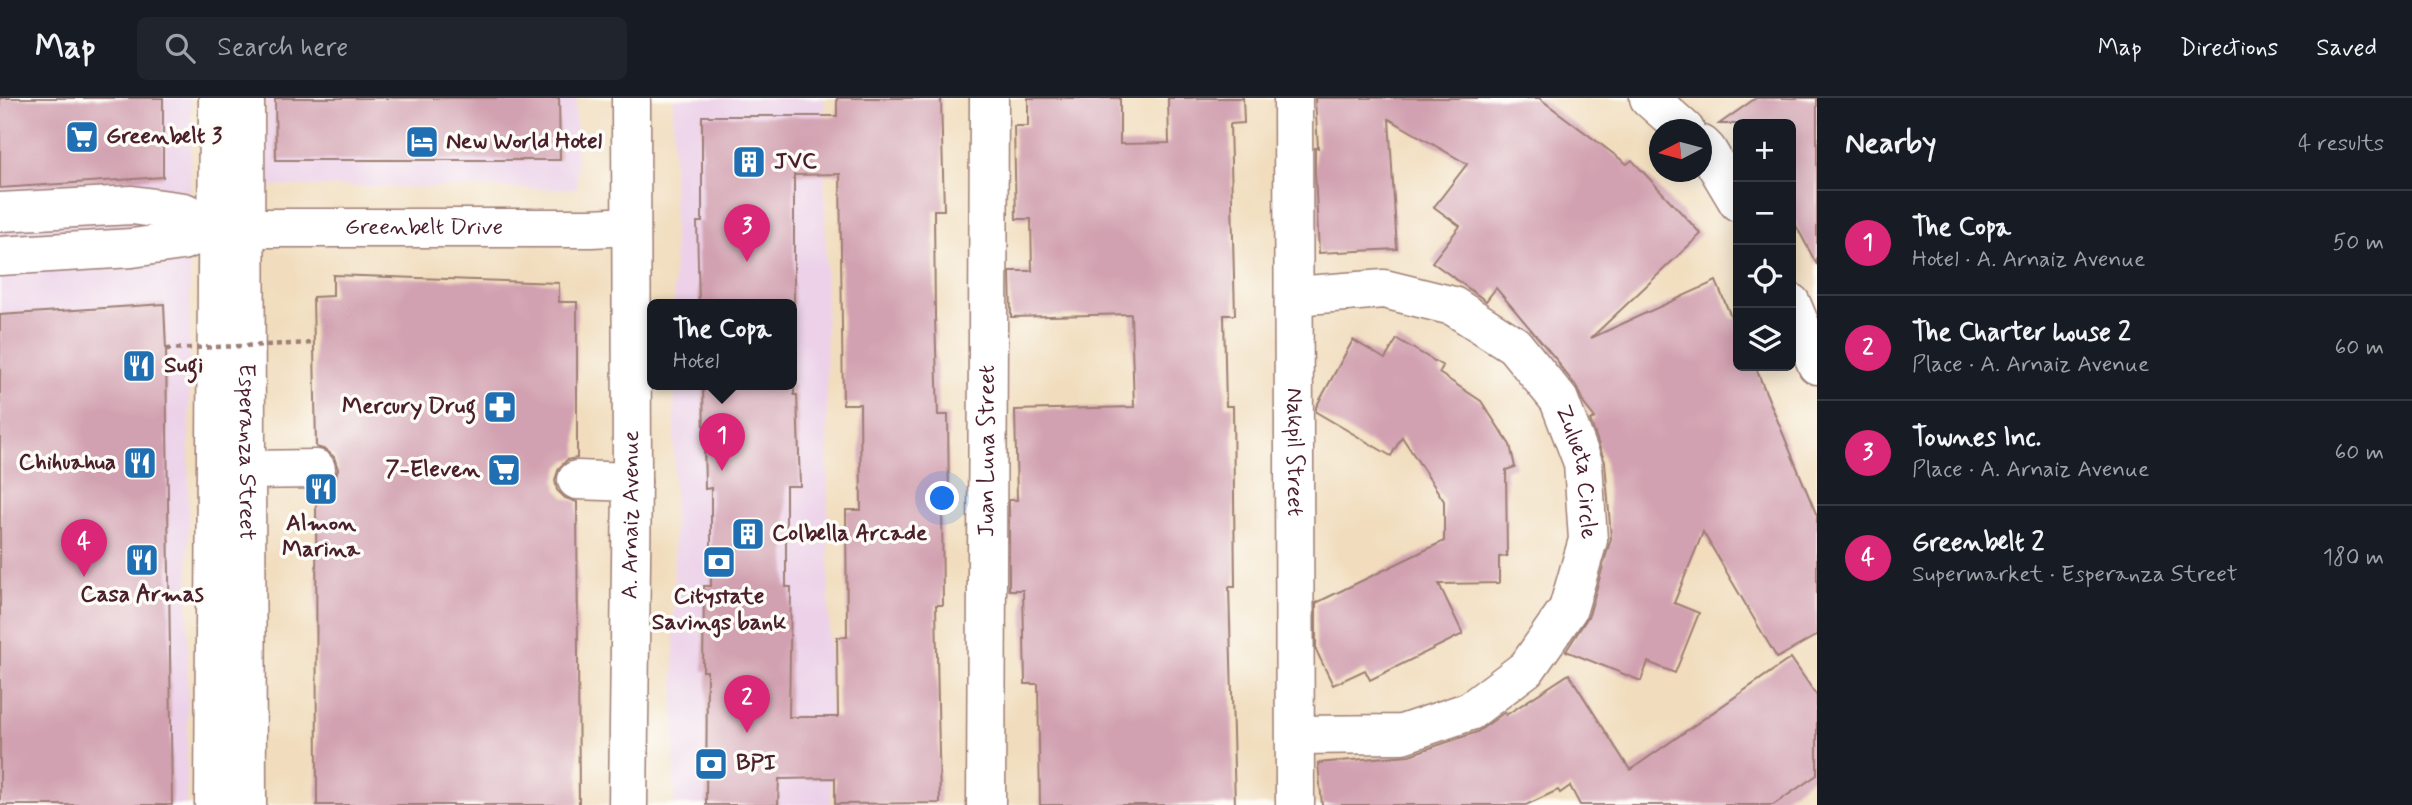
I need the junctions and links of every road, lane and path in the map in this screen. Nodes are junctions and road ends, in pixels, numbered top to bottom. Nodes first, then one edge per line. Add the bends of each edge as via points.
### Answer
1 (218, 98) edge
2 (246, 98) edge
3 (631, 98) edge
4 (989, 98) edge
5 (1293, 98) edge
6 (1649, 98) edge
7 (1673, 119) edge
8 (1712, 158) edge
9 (1733, 194) edge
10 (0, 212) edge
11 (631, 226) junction
12 (230, 228) junction
13 (0, 256) edge
14 (1294, 296) junction
15 (1793, 308) edge
16 (315, 343) dead end
17 (166, 349) dead end
18 (1817, 365) edge
19 (316, 469) dead end
20 (247, 470) junction
21 (578, 480) dead end
22 (632, 482) junction
23 (1296, 734) junction
24 (230, 788) edge
25 (628, 805) edge
26 (986, 805) edge
27 (1295, 805) edge

1 - 12 street, Esperanza Street
2 - 12 street, Esperanza Street
3 - 11 street, A. Arnaiz Avenue
4 - 26 street, Juan Luna Street
5 - 14 street, Nakpil Street
6 - 7 street
8 - 9 street
10 - 12 street, Greenbelt Drive via 132,205 184,212
11 - 12 street, Greenbelt Drive
11 - 22 street, A. Arnaiz Avenue
12 - 13 street, Greenbelt Drive via 132,248
12 - 20 street, Esperanza Street
12 - 24 street, Esperanza Street
14 - 23 street, Nakpil Street
14 - 23 street, Zulueta Circle via 1384,289 1453,306 1514,345 1559,400 1569,426 1583,463 1588,540 1568,609 1527,668 1470,711 1402,734
15 - 18 street
16 - 17 path, bridge
19 - 20 street
20 - 24 street, Esperanza Street
21 - 22 street
22 - 25 street, A. Arnaiz Avenue
23 - 27 street, Nakpil Street

